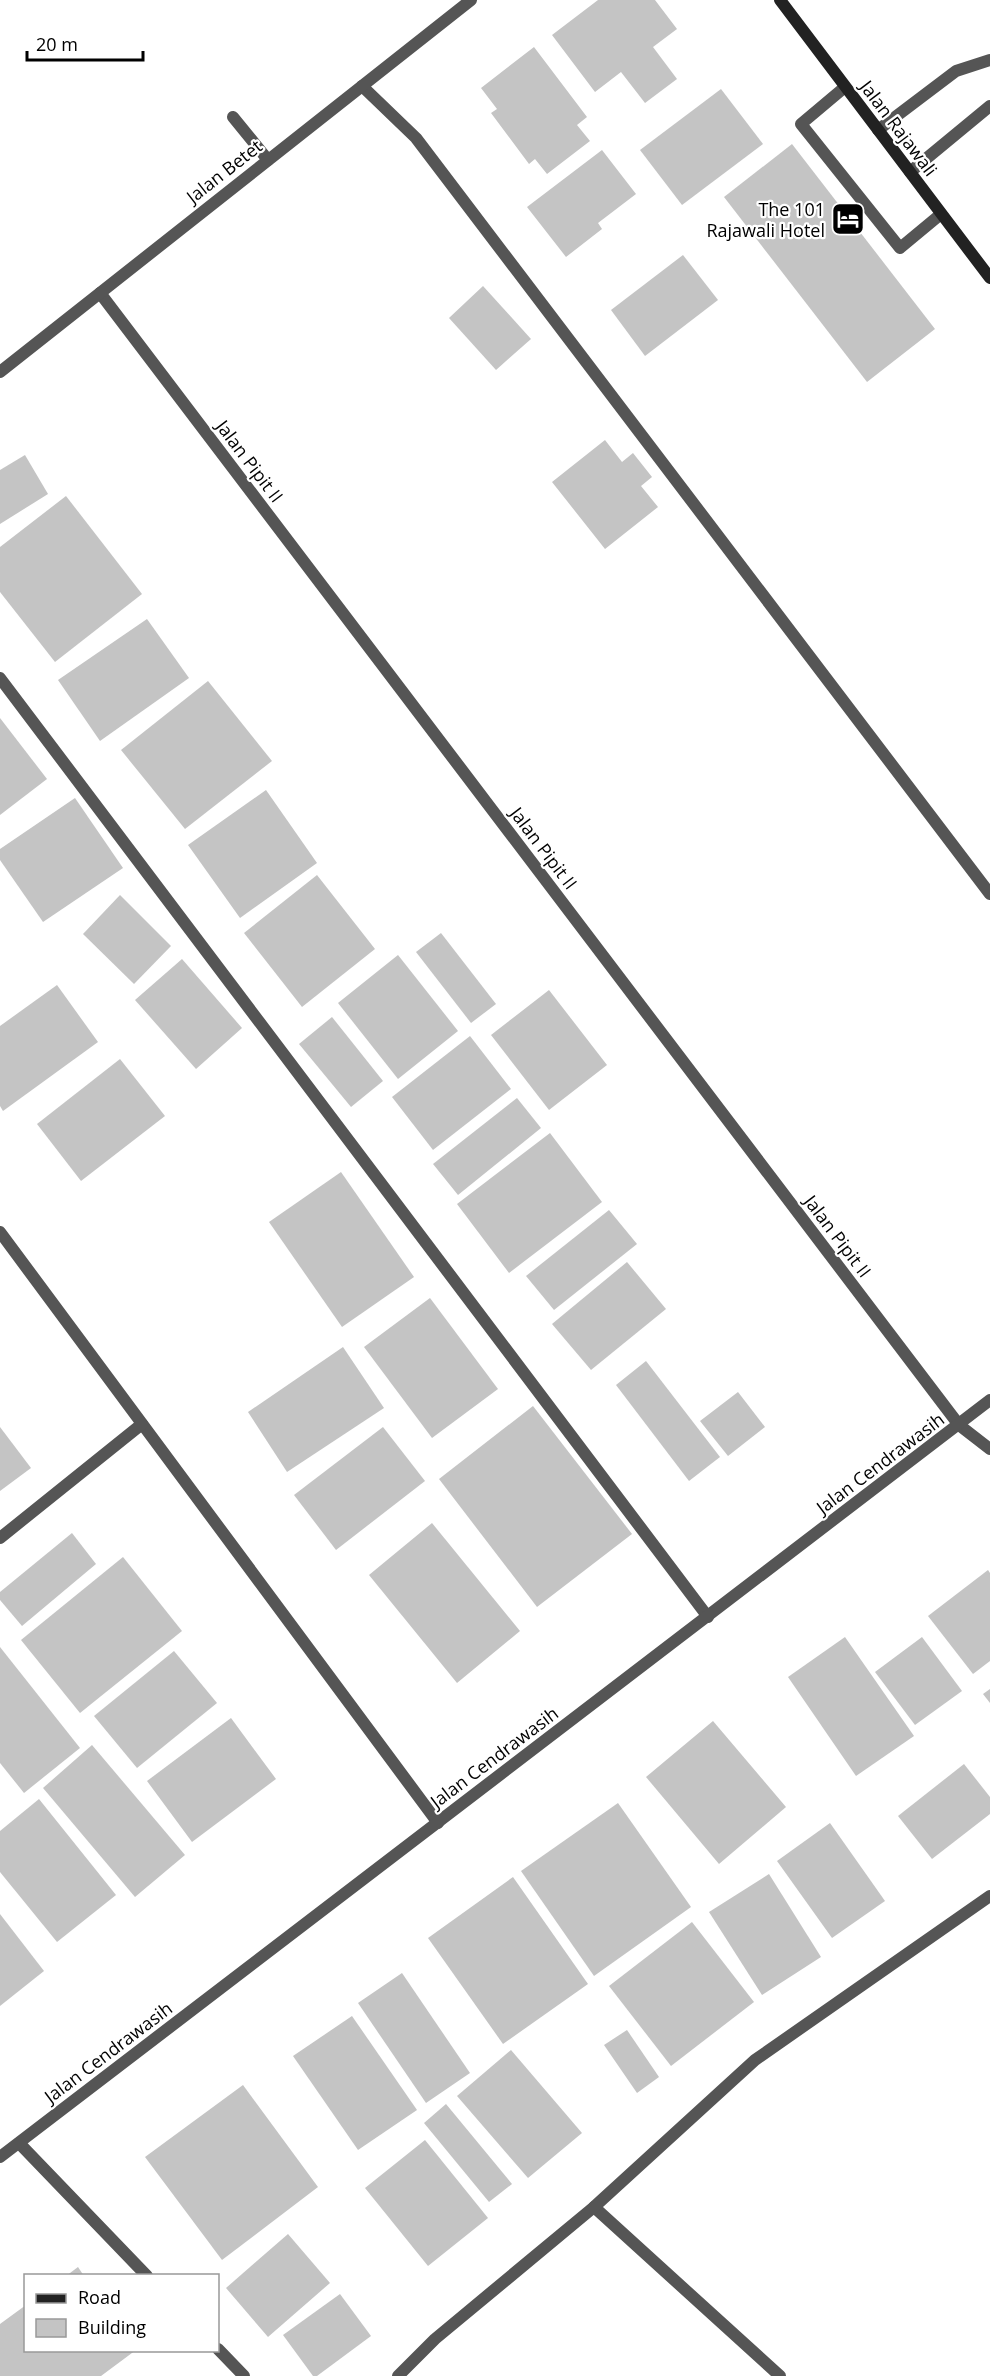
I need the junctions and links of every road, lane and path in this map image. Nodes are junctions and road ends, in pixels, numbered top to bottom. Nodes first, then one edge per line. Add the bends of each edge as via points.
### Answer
1 (471, 0) edge
2 (780, 0) edge
3 (990, 60) edge
4 (362, 86) junction
5 (845, 87) junction
6 (990, 106) edge
7 (233, 117) dead end
8 (878, 130) junction
9 (268, 160) junction
10 (910, 172) junction
11 (941, 214) junction
12 (990, 278) edge
13 (100, 293) junction
14 (0, 372) edge
15 (0, 678) edge
16 (990, 894) edge
17 (0, 1232) edge
18 (990, 1400) edge
19 (142, 1424) junction
20 (959, 1425) junction
21 (990, 1449) edge
22 (0, 1539) edge
23 (708, 1617) junction
24 (438, 1823) junction
25 (990, 1896) edge
26 (19, 2143) junction
27 (0, 2157) edge
28 (594, 2206) junction
29 (145, 2274) edge
30 (219, 2350) edge
31 (244, 2376) edge
32 (398, 2376) edge
33 (780, 2376) edge

1 - 4 street, Jalan Betet
2 - 5 street, Jalan Rajawali
3 - 8 street via 956,71
4 - 9 street, Jalan Betet
4 - 16 street via 417,138
5 - 8 street, Jalan Rajawali
5 - 11 street via 801,124 900,248
6 - 10 street
7 - 9 street
8 - 10 street, Jalan Rajawali
9 - 13 street, Jalan Betet
10 - 11 street, Jalan Rajawali
11 - 12 street, Jalan Rajawali
13 - 14 street, Jalan Betet
13 - 20 street, Jalan Pipit II
15 - 23 street
17 - 19 street
18 - 20 street, Jalan Cendrawasih
19 - 22 street
19 - 24 street
20 - 21 street, Jalan Pipit II
20 - 23 street, Jalan Cendrawasih
23 - 24 street, Jalan Cendrawasih
24 - 26 street, Jalan Cendrawasih
25 - 28 street via 755,2060
26 - 27 street, Jalan Cendrawasih
26 - 29 street
28 - 32 street via 435,2339
28 - 33 street
30 - 31 street

